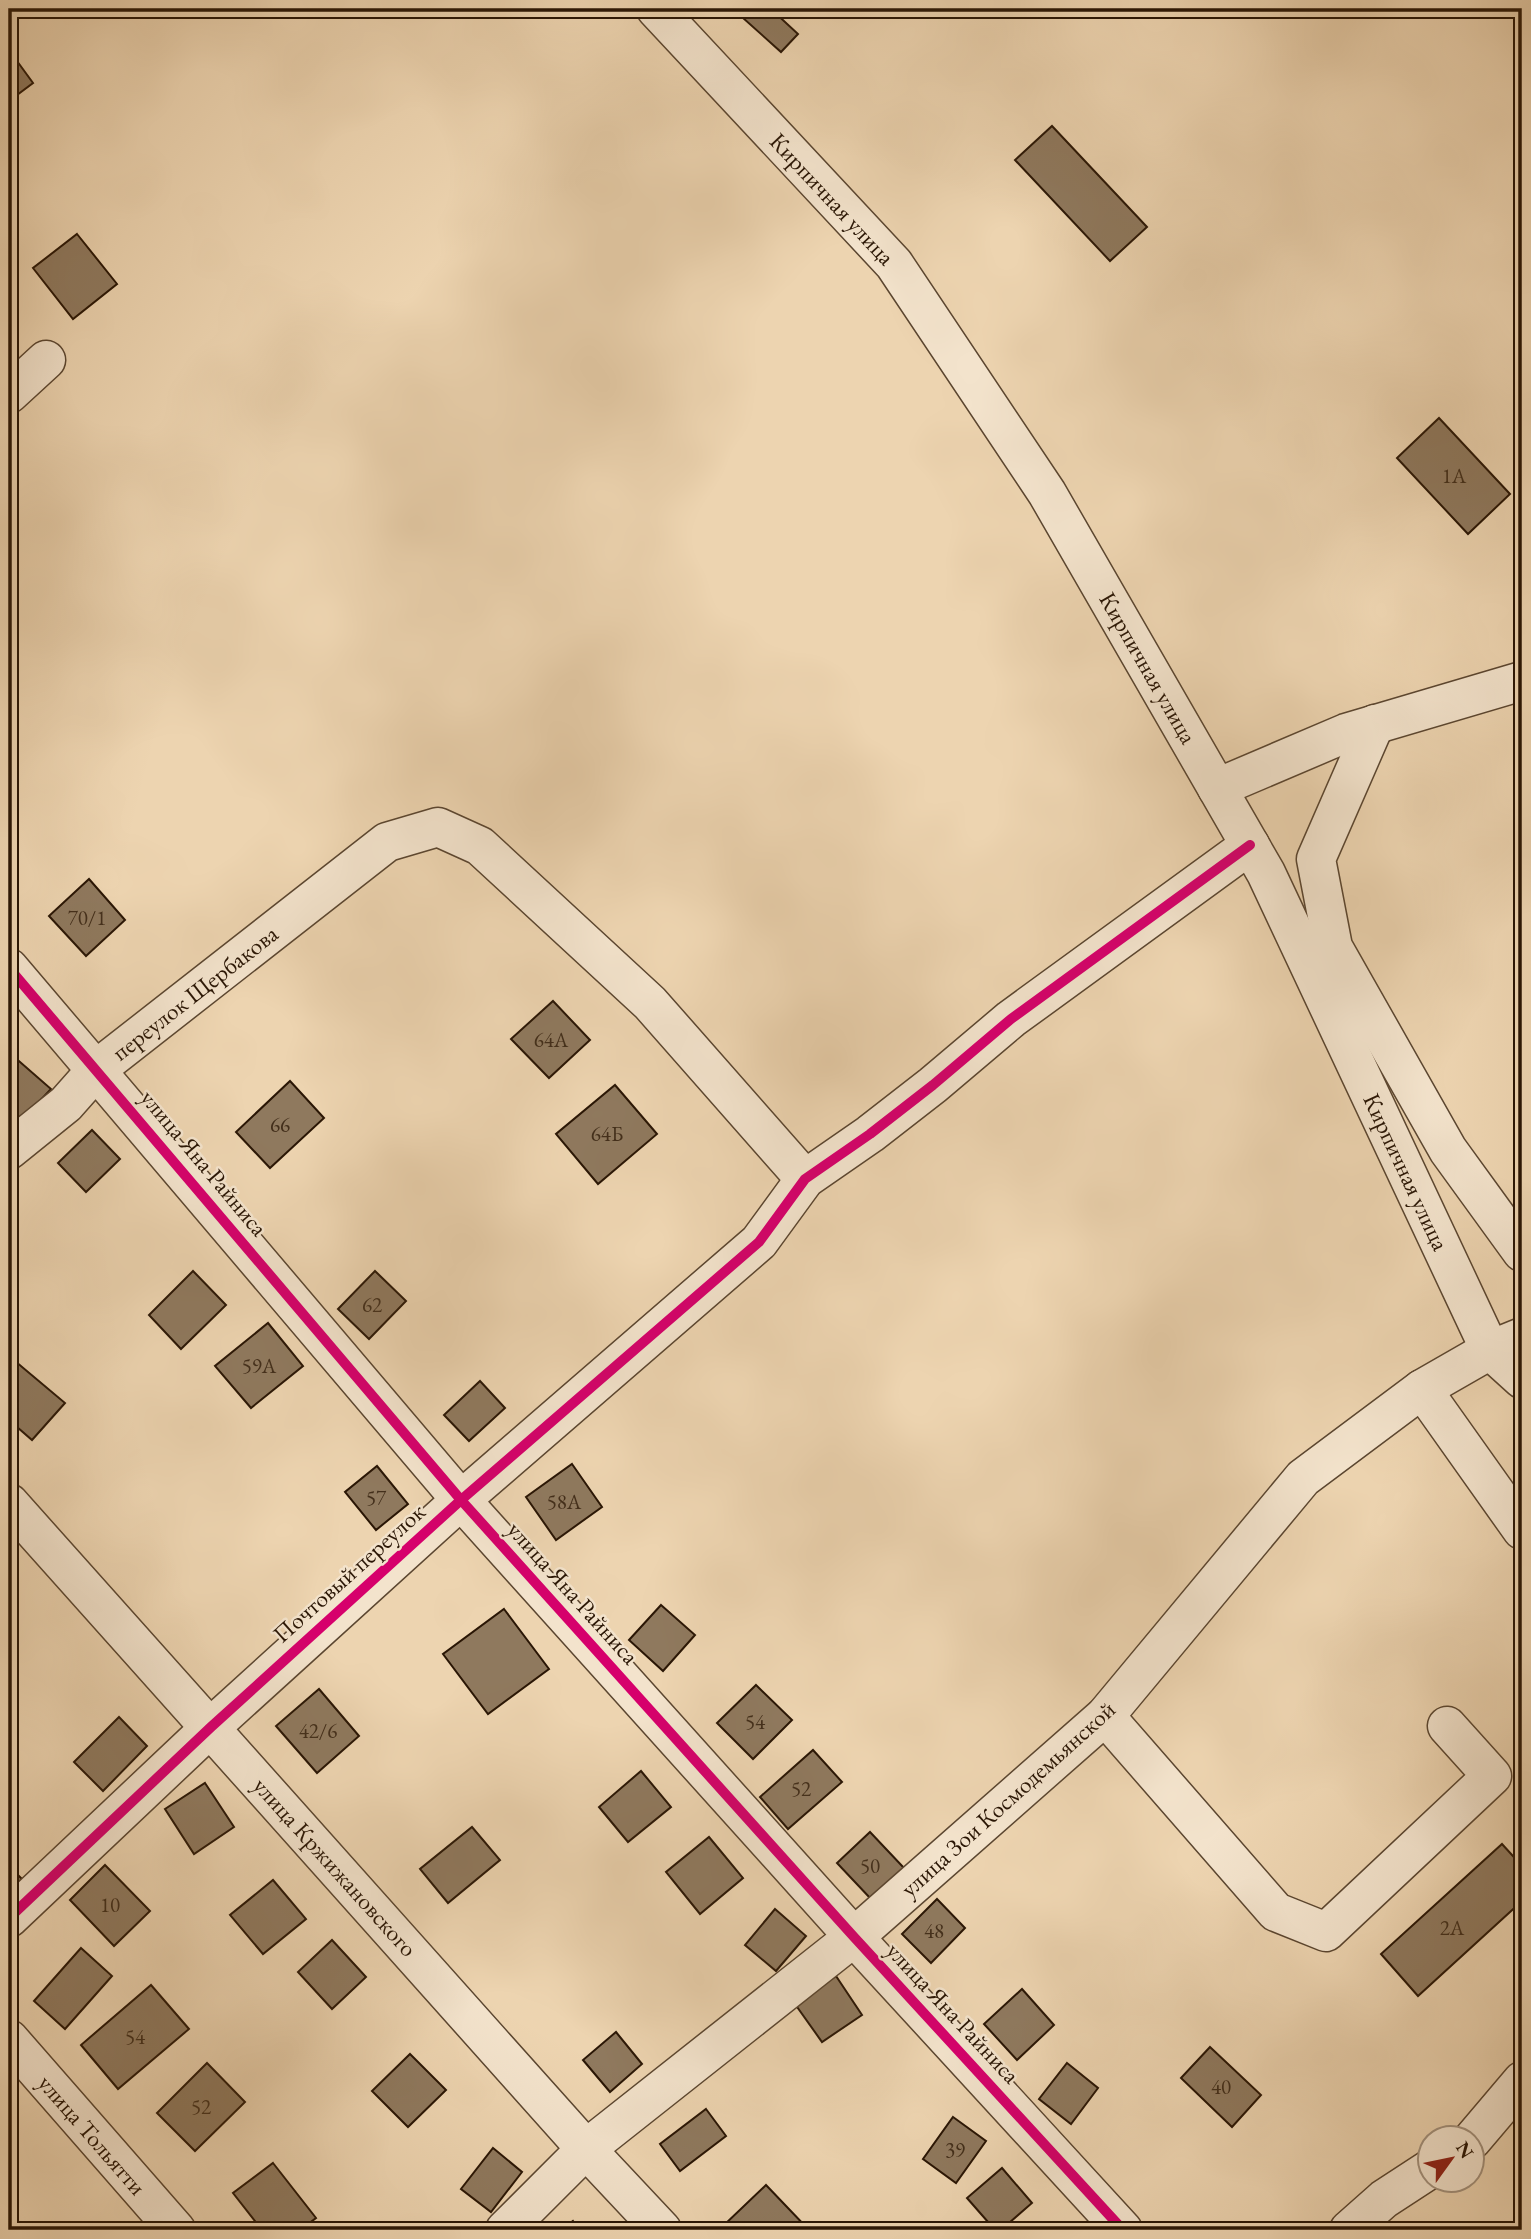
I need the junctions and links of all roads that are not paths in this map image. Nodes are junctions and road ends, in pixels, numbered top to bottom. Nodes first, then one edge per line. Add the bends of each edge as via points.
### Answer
1 (662, 16) edge
2 (46, 360) dead end
3 (9, 394) edge
4 (1522, 681) edge
5 (1375, 724) junction
6 (1217, 788) junction
7 (1250, 845) junction
8 (9, 968) edge
9 (97, 1069) junction
10 (9, 1150) edge
11 (805, 1179) junction
12 (1522, 1252) edge
13 (1506, 1344) edge
14 (1522, 1379) edge
15 (1422, 1388) junction
16 (461, 1500) junction
17 (9, 1503) edge
18 (1522, 1530) edge
19 (1105, 1716) junction
20 (1447, 1726) dead end
21 (211, 1727) junction
22 (9, 1918) edge
23 (854, 1937) junction
24 (9, 2039) edge
25 (1522, 2081) edge
26 (1486, 2124) edge
27 (586, 2149) junction
28 (1416, 2178) edge
29 (176, 2230) edge
30 (505, 2230) edge
31 (662, 2230) edge
32 (1123, 2230) edge
33 (1349, 2230) edge

1 - 6 street, Кирпичная улица via 894,264 1047,493
2 - 3 street
4 - 5 street
5 - 6 street
5 - 12 street via 1316,859 1333,947 1448,1150
6 - 7 street, Кирпичная улица
7 - 11 street, Почтовый переулок via 1011,1019 923,1093
7 - 13 street, Кирпичная улица
8 - 9 street, улица Яна Райниса
9 - 10 street, переулок Щербакова via 66,1104
9 - 11 street, переулок Щербакова via 387,842 438,827 480,846 650,1003
9 - 16 street, улица Яна Райниса
11 - 16 street, Почтовый переулок via 759,1242
13 - 14 street, Кирпичная улица
13 - 15 street, улица Зои Космодемьянской
15 - 18 street
15 - 19 street, улица Зои Космодемьянской via 1303,1478
16 - 21 street, Почтовый переулок
16 - 23 street, улица Яна Райниса
17 - 21 street, улица Кржижановского
19 - 20 street via 1276,1912 1326,1932 1492,1776
19 - 23 street, улица Зои Космодемьянской
21 - 22 street, Почтовый переулок
21 - 27 street, улица Кржижановского
23 - 27 street, улица Зои Космодемьянской
23 - 32 street, улица Яна Райниса
24 - 29 street, улица Тольятти
25 - 26 street
27 - 30 street, улица Зои Космодемьянской
27 - 31 street, улица Кржижановского
28 - 33 street

